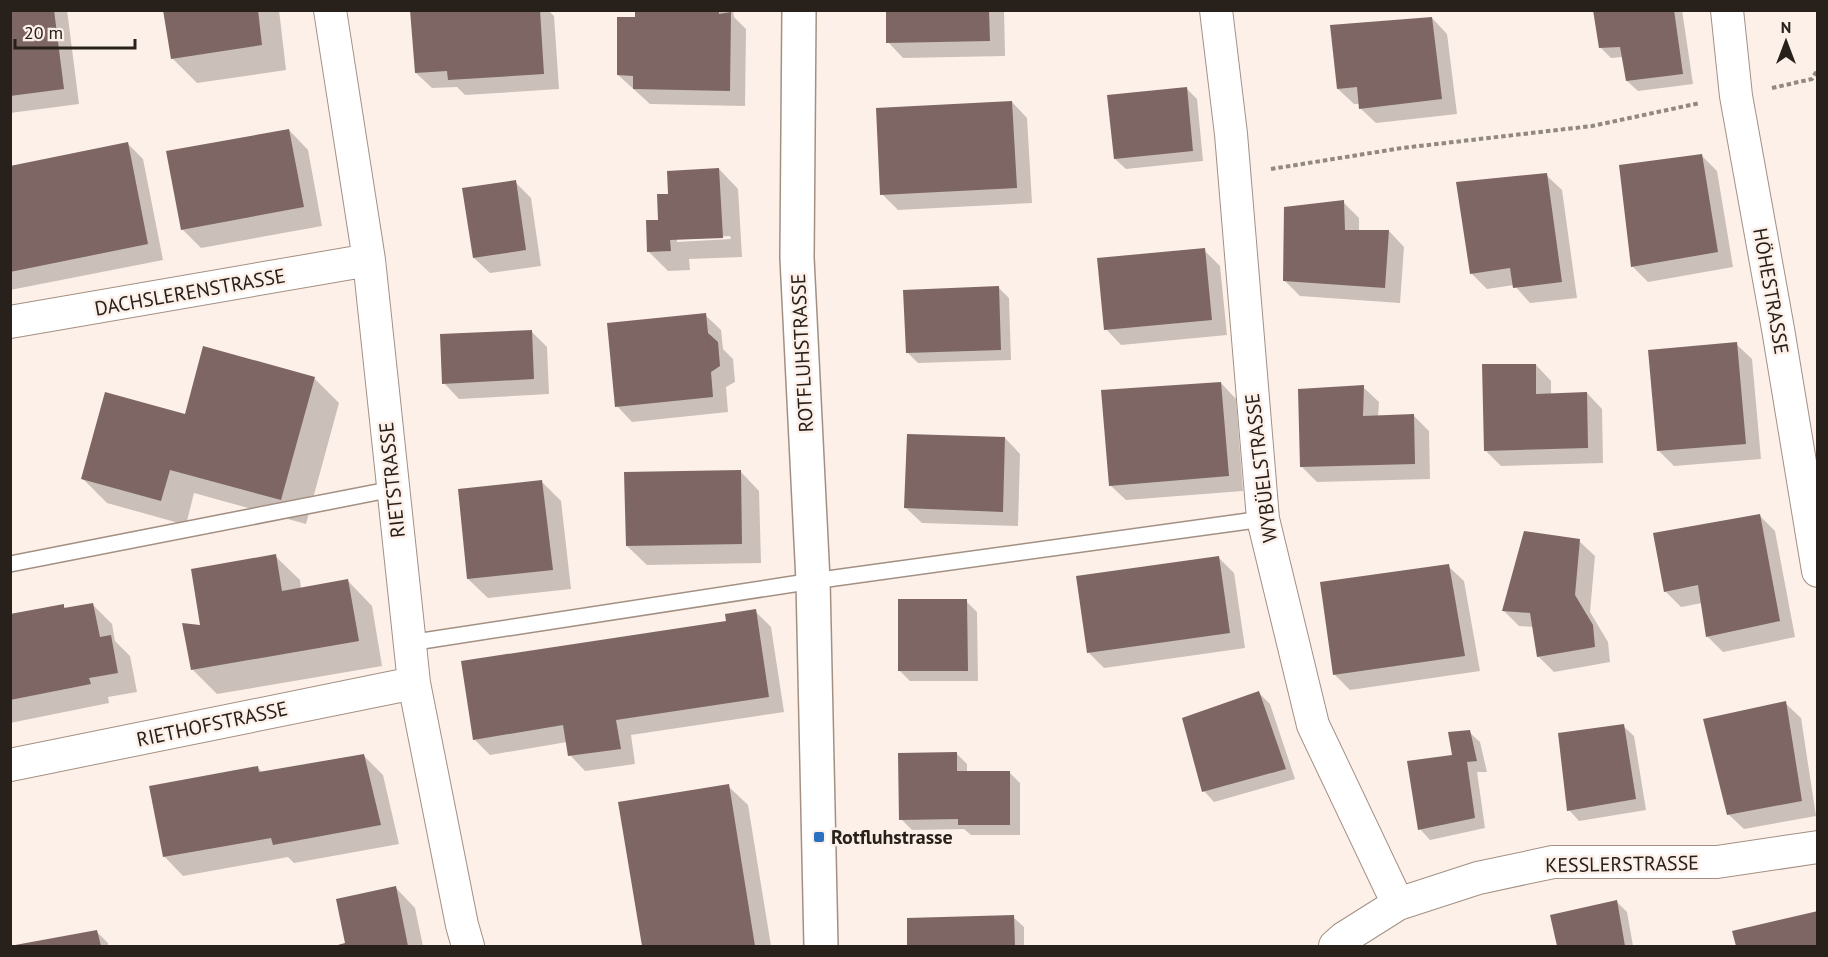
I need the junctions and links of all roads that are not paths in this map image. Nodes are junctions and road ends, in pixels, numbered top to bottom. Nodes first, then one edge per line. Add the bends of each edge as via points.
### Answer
1 (330, 10) edge
2 (799, 10) edge
3 (1216, 10) edge
4 (1727, 10) edge
5 (369, 260) junction
6 (10, 322) edge
7 (393, 489) junction
8 (1263, 519) junction
9 (10, 564) edge
10 (1818, 571) edge
11 (813, 581) junction
12 (409, 643) junction
13 (414, 683) junction
14 (10, 765) edge
15 (1818, 847) edge
16 (1398, 904) junction
17 (468, 946) edge
18 (822, 946) edge
19 (1335, 946) edge

1 - 5 street, RIETSTRASSE
2 - 11 main road, ROTFLUHSTRASSE via 797,258
3 - 8 street, WYBÜELSTRASSE
4 - 10 street, HÖHESTRASSE via 1736,96
5 - 6 street, DACHSLERENSTRASSE
5 - 7 street, RIETSTRASSE
7 - 9 lane
7 - 12 street, RIETSTRASSE
8 - 11 lane
8 - 16 street, WYBÜELSTRASSE via 1313,725
11 - 12 lane
11 - 18 main road, ROTFLUHSTRASSE
12 - 13 street, RIETSTRASSE
13 - 14 street, RIETHOFSTRASSE
13 - 17 street, RIETSTRASSE
15 - 16 street, KESSLERSTRASSE via 1717,862 1553,862 1478,878
16 - 19 street, KESSLERSTRASSE

